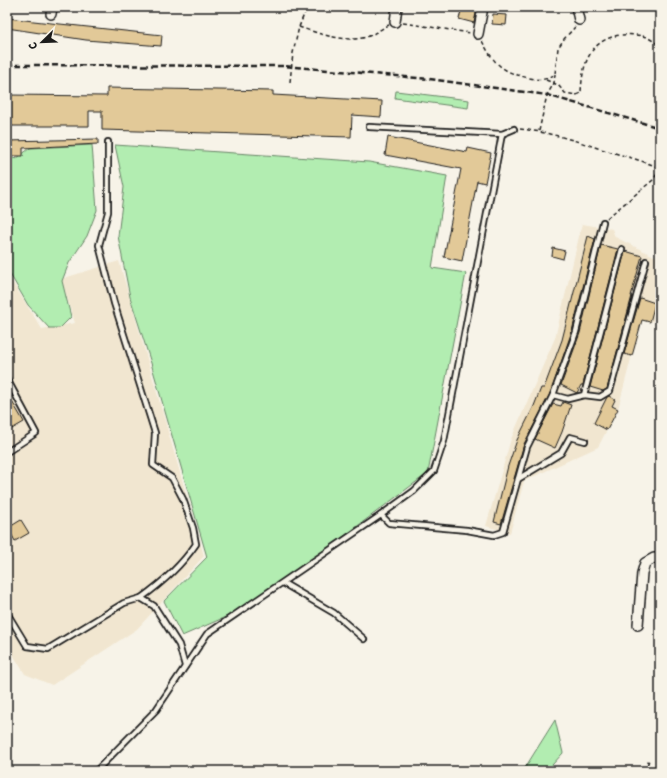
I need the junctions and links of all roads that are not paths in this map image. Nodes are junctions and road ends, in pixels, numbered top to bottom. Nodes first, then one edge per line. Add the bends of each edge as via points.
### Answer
1 (397, 7) edge
2 (483, 7) edge
3 (576, 7) edge
4 (578, 20) road end
5 (395, 22) road end
6 (478, 34) road end
7 (369, 127) dead end
8 (514, 129) road end
9 (502, 134) junction
10 (108, 142) dead end
11 (603, 222) road end
12 (622, 249) dead end
13 (646, 261) dead end
14 (7, 379) edge
15 (554, 395) junction
16 (584, 395) junction
17 (585, 441) dead end
18 (7, 452) edge
19 (518, 479) junction
20 (381, 514) junction
21 (660, 558) edge
22 (282, 583) junction
23 (141, 598) junction
24 (7, 613) edge
25 (638, 625) dead end
26 (364, 639) dead end
27 (185, 666) junction
28 (96, 771) edge

1 - 5 street
2 - 6 street
3 - 4 street
7 - 9 lane
8 - 9 lane
9 - 20 lane via 444,441 434,471 414,491
10 - 23 lane via 108,212 99,245 114,303 156,433 153,465 172,478 183,499 196,544 187,558 159,585
11 - 15 lane via 576,332
12 - 16 lane
13 - 16 lane via 610,391 600,397
14 - 18 lane via 36,433
15 - 16 lane via 568,399
15 - 19 lane via 527,447
17 - 19 lane via 570,437 561,453
19 - 20 lane via 503,532 494,536 467,530 389,523
20 - 22 lane
21 - 25 street via 645,563
22 - 26 lane via 334,613
22 - 27 lane via 207,634
23 - 24 lane via 124,603 48,649 28,646
23 - 27 lane via 154,606 179,644
27 - 28 lane via 156,710

